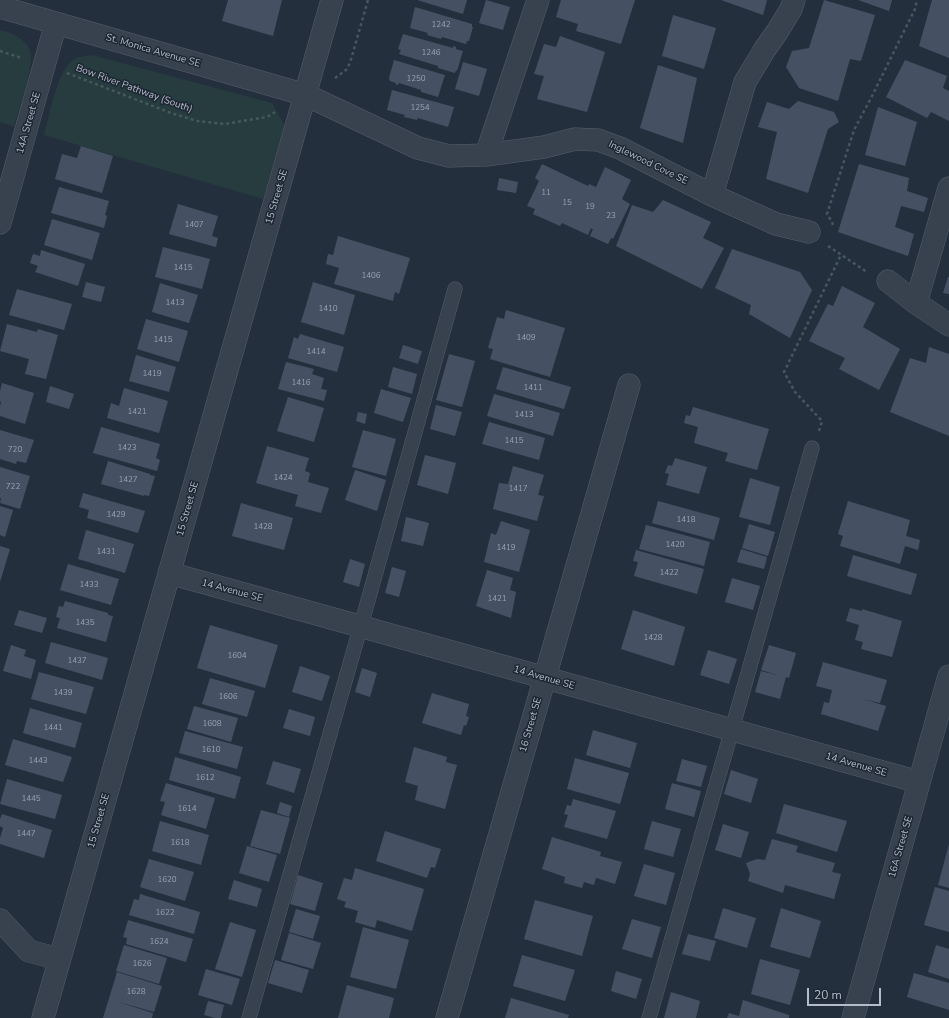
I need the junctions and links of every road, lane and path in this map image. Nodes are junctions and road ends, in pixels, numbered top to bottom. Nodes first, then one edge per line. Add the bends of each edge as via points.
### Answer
1 (332, 0) edge
2 (368, 0) edge
3 (538, 0) edge
4 (794, 0) edge
5 (916, 0) edge
6 (0, 7) edge
7 (56, 23) junction
8 (0, 51) edge
9 (26, 59) dead end
10 (65, 72) dead end
11 (336, 78) dead end
12 (306, 95) junction
13 (274, 113) dead end
14 (486, 156) junction
15 (949, 188) edge
16 (712, 195) junction
17 (0, 223) edge
18 (833, 228) dead end
19 (809, 232) joint
20 (831, 241) dead end
21 (829, 246) junction
22 (841, 255) junction
23 (888, 281) joint
24 (454, 289) dead end
25 (916, 303) junction
26 (949, 325) edge
27 (629, 385) dead end
28 (812, 448) joint
29 (169, 573) junction
30 (360, 626) junction
31 (949, 676) edge
32 (545, 678) junction
33 (732, 730) junction
34 (919, 782) junction
35 (0, 920) edge
36 (59, 959) junction
37 (43, 1018) edge
38 (249, 1018) edge
39 (447, 1018) edge
40 (648, 1018) edge
41 (853, 1018) edge

1 - 12 street, 15 Street SE
2 - 11 path via 350,63
3 - 14 street
4 - 16 street via 778,32 745,82
5 - 18 path via 915,9 854,130 827,214
6 - 7 street, St. Monica Avenue SE
7 - 12 street, St. Monica Avenue SE
7 - 17 street, 14A Street SE
8 - 9 path
10 - 13 path, Bow River Pathway (South) via 198,121 224,124 267,117
12 - 14 street, Inglewood Cove SE via 418,148 449,156
12 - 29 street, 15 Street SE
14 - 16 street, Inglewood Cove SE via 544,147 575,139 598,140 620,148
15 - 25 street
16 - 19 street, Inglewood Cove SE via 776,224
19 - 21 path
20 - 21 path
21 - 22 path
22 - 23 path via 865,271
22 - 28 path via 784,372 796,392 822,421
23 - 25 street
24 - 30 lane
25 - 26 street
27 - 32 street, 16 Street SE
28 - 33 lane
29 - 30 street, 14 Avenue SE
29 - 36 street, 15 Street SE
30 - 32 street, 14 Avenue SE
30 - 38 lane
31 - 34 street, 16A Street SE
32 - 33 street, 14 Avenue SE
32 - 39 street, 16 Street SE
33 - 34 street, 14 Avenue SE
33 - 40 lane
34 - 41 street, 16A Street SE
35 - 36 street via 29,951
36 - 37 street, 15 Street SE

